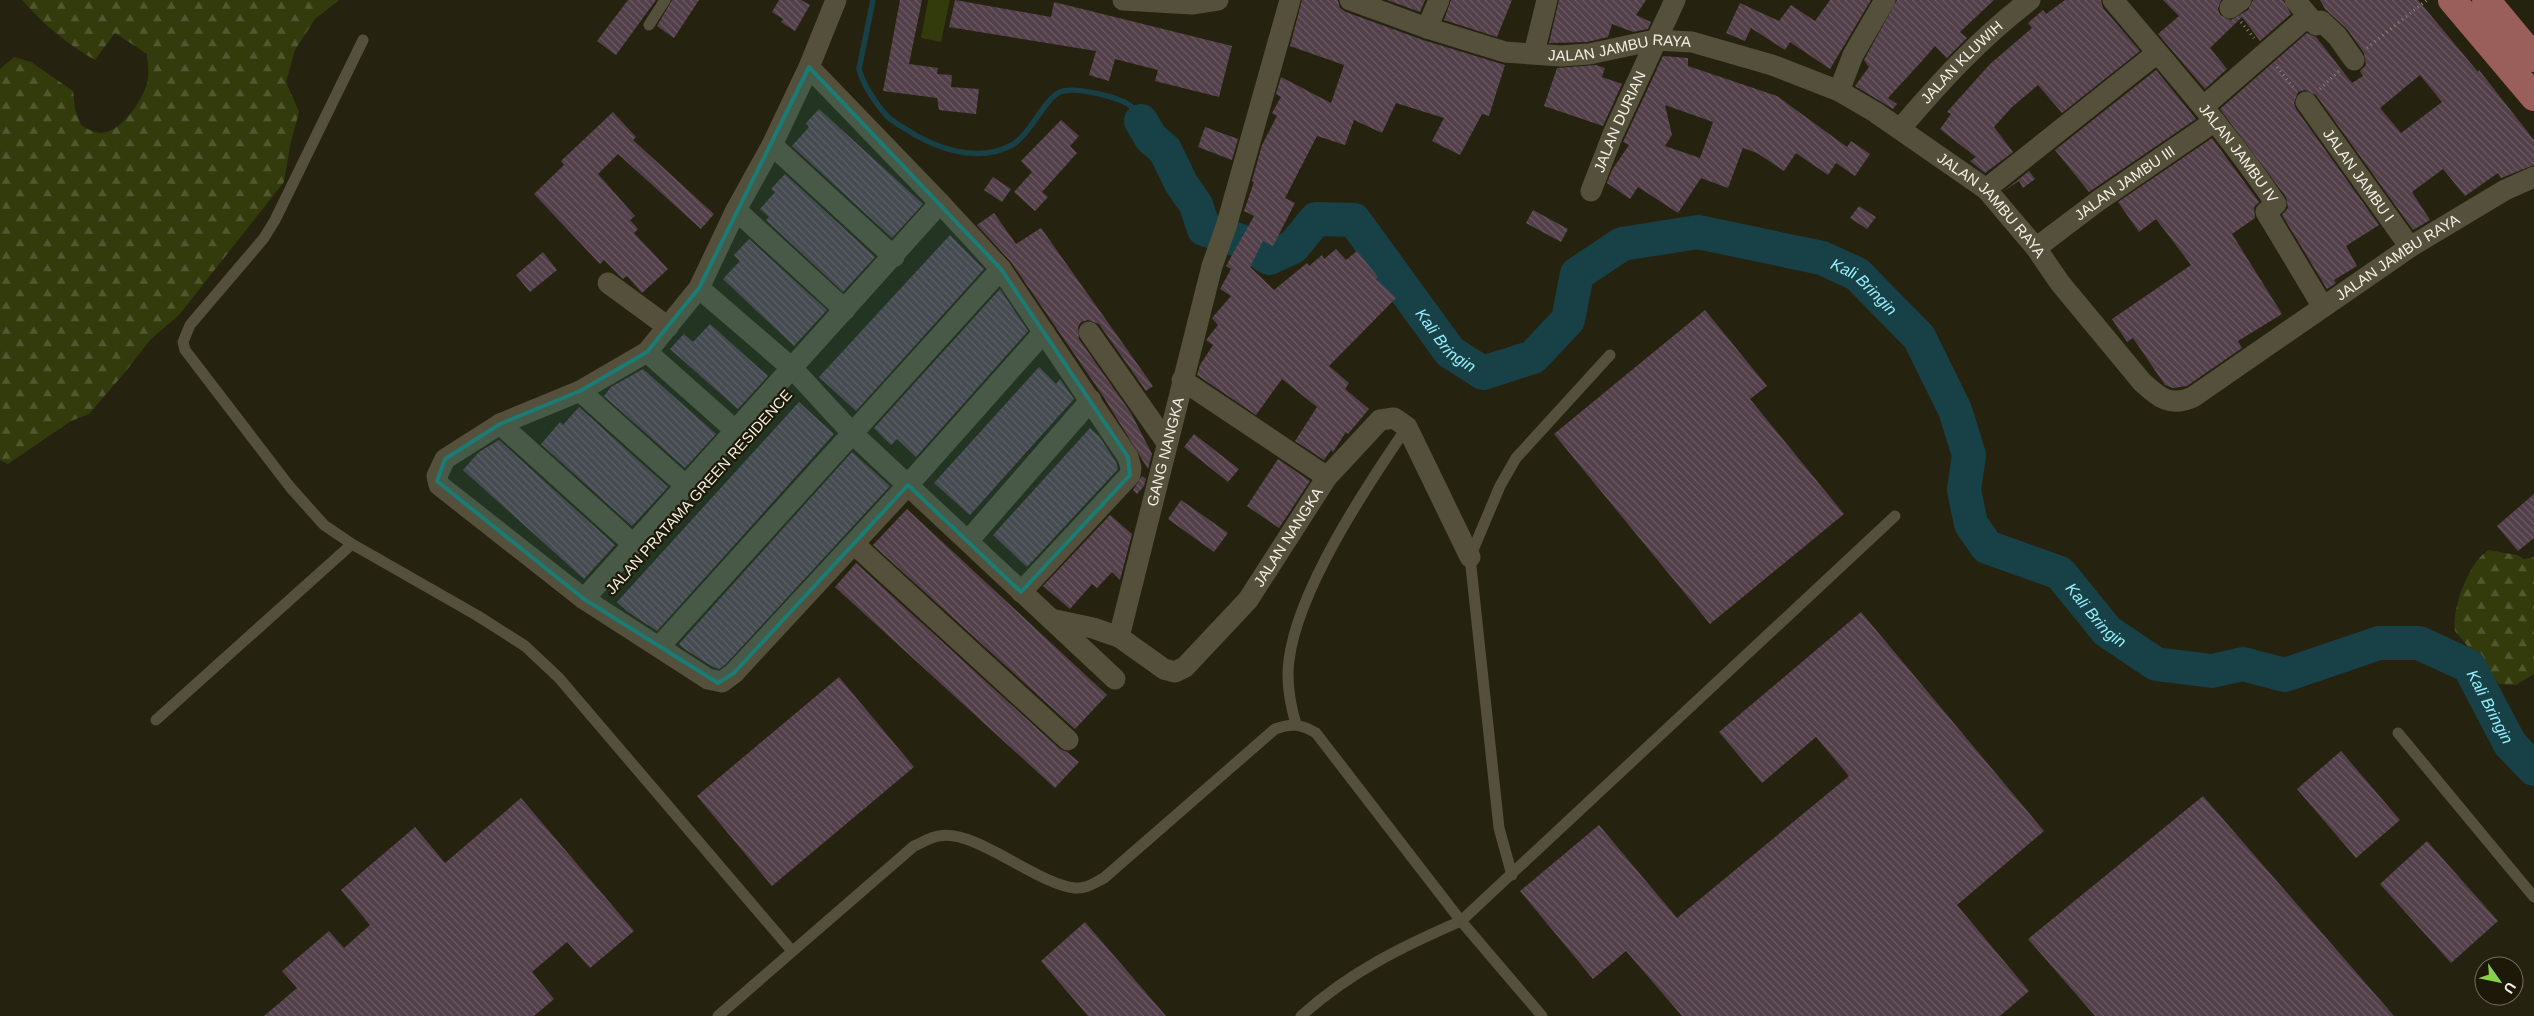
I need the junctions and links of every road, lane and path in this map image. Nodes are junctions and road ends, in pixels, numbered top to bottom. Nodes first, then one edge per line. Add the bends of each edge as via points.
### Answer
1 (666, 0) edge
2 (836, 0) edge
3 (1122, 0) edge
4 (1218, 0) edge
5 (1290, 0) edge
6 (1350, 0) edge
7 (1439, 0) edge
8 (1547, 0) edge
9 (1675, 0) edge
10 (1885, 0) edge
11 (2030, 0) edge
12 (2113, 0) edge
13 (2294, 0) edge
14 (2452, 0) edge
15 (2486, 0) edge
16 (2308, 16) junction
17 (649, 25) dead end
18 (1427, 28) junction
19 (363, 40) dead end
20 (1655, 40) junction
21 (1534, 53) junction
22 (2157, 53) junction
23 (2534, 58) edge
24 (2354, 60) dead end
25 (808, 67) junction
26 (2531, 87) edge
27 (1839, 91) junction
28 (2306, 102) dead end
29 (2209, 114) junction
30 (1900, 129) junction
31 (772, 145) junction
32 (2534, 177) edge
33 (1986, 189) junction
34 (1591, 190) dead end
35 (945, 208) junction
36 (736, 210) junction
37 (2410, 247) junction
38 (2036, 248) junction
39 (892, 265) junction
40 (1001, 269) junction
41 (608, 283) dead end
42 (699, 288) junction
43 (2323, 307) junction
44 (846, 310) junction
45 (668, 326) junction
46 (1044, 332) junction
47 (1090, 332) dead end
48 (647, 352) junction
49 (1610, 355) dead end
50 (797, 373) junction
51 (1182, 380) junction
52 (580, 391) junction
53 (1091, 400) junction
54 (500, 424) junction
55 (1407, 427) junction
56 (736, 431) junction
57 (854, 434) junction
58 (1167, 443) junction
59 (1327, 477) junction
60 (908, 485) junction
61 (686, 486) junction
62 (1895, 516) dead end
63 (968, 541) junction
64 (352, 544) junction
65 (634, 544) junction
66 (854, 544) junction
67 (1470, 558) junction
68 (1021, 592) junction
69 (590, 603) junction
70 (1051, 619) junction
71 (1118, 638) junction
72 (659, 647) junction
73 (1114, 679) dead end
74 (156, 720) dead end
75 (1296, 724) junction
76 (2398, 733) dead end
77 (1068, 740) dead end
78 (1512, 875) junction
79 (2534, 897) edge
80 (1461, 921) junction
81 (792, 951) junction
82 (718, 1016) edge
83 (1301, 1016) edge
84 (1542, 1016) edge

1 - 17 lane
2 - 25 street, JALAN PRATAMA GREEN RESIDENCE
3 - 4 street via 1192,4
5 - 51 street, GANG NANGKA
6 - 18 street, JALAN JAMBU RAYA
7 - 18 street
8 - 21 street
9 - 20 street, JALAN DURIAN
10 - 27 street via 1853,55
11 - 30 street, JALAN KLUWIH via 1977,43
12 - 22 street, JALAN JAMBU IV
13 - 16 street
14 - 26 main road
15 - 23 main road
16 - 24 street via 2316,25 2321,21 2337,36
16 - 29 street, JALAN JAMBU III
18 - 21 street, JALAN JAMBU RAYA via 1505,52
19 - 64 lane via 275,220 264,238 190,324 183,342 190,360 290,487 324,525
20 - 21 street, JALAN JAMBU RAYA via 1589,54 1561,56
20 - 27 street, JALAN JAMBU RAYA via 1692,42 1736,54
20 - 34 street, JALAN DURIAN
22 - 29 street, JALAN JAMBU IV
22 - 33 street
25 - 31 street, JALAN PRATAMA GREEN RESIDENCE
25 - 35 street
27 - 30 street, JALAN JAMBU RAYA
28 - 37 street, JALAN JAMBU I
29 - 38 street, JALAN JAMBU III
29 - 43 street, JALAN JAMBU IV via 2276,204 2266,212
30 - 33 street, JALAN JAMBU RAYA
31 - 36 street, JALAN PRATAMA GREEN RESIDENCE
31 - 39 street
32 - 37 street, JALAN JAMBU RAYA via 2505,190
33 - 38 street, JALAN JAMBU RAYA
35 - 39 street, JALAN PRATAMA GREEN RESIDENCE
35 - 40 street
36 - 42 street, JALAN PRATAMA GREEN RESIDENCE
36 - 44 street
37 - 43 street, JALAN JAMBU RAYA
38 - 43 street, JALAN JAMBU RAYA via 2060,284 2142,382 2168,401 2181,402 2193,397
39 - 44 street, JALAN PRATAMA GREEN RESIDENCE
39 - 50 street, JALAN PRATAMA GREEN RESIDENCE
40 - 46 street
40 - 57 street
41 - 45 street
42 - 45 street, JALAN PRATAMA GREEN RESIDENCE
42 - 50 street, JALAN PRATAMA GREEN RESIDENCE
44 - 50 street, JALAN PRATAMA GREEN RESIDENCE
45 - 48 street, JALAN PRATAMA GREEN RESIDENCE
46 - 53 street
46 - 60 street
47 - 58 street
48 - 52 street, JALAN PRATAMA GREEN RESIDENCE
48 - 56 street, JALAN PRATAMA GREEN RESIDENCE
49 - 67 lane via 1516,458 1500,486
50 - 56 street, JALAN PRATAMA GREEN RESIDENCE
50 - 57 street, JALAN PRATAMA GREEN RESIDENCE
50 - 69 street, JALAN PRATAMA GREEN RESIDENCE
51 - 58 street, GANG NANGKA
51 - 59 street, JALAN NANGKA
52 - 54 street, JALAN PRATAMA GREEN RESIDENCE
52 - 61 street, JALAN PRATAMA GREEN RESIDENCE
53 - 63 street
53 - 68 street via 1128,457 1130,475
54 - 65 street, JALAN PRATAMA GREEN RESIDENCE
54 - 69 street, JALAN PRATAMA GREEN RESIDENCE via 445,459 437,476 439,485
55 - 59 street via 1394,418 1380,420
55 - 67 street
55 - 75 lane via 1312,586 1295,632 1289,661 1290,704
56 - 61 street, JALAN PRATAMA GREEN RESIDENCE
57 - 60 street, JALAN PRATAMA GREEN RESIDENCE
57 - 72 street
58 - 71 street, GANG NANGKA
59 - 71 street, JALAN NANGKA via 1248,600 1185,667 1175,672 1164,669
60 - 63 street, JALAN PRATAMA GREEN RESIDENCE
60 - 66 street
61 - 65 street, JALAN PRATAMA GREEN RESIDENCE
62 - 78 lane
63 - 68 street, JALAN PRATAMA GREEN RESIDENCE
64 - 74 lane
64 - 81 lane via 525,646 559,678
65 - 69 street, JALAN PRATAMA GREEN RESIDENCE
66 - 72 street via 722,682 708,680
66 - 77 street
67 - 78 lane via 1499,828
68 - 70 street, JALAN PRATAMA GREEN RESIDENCE
69 - 72 street
70 - 71 street, JALAN NANGKA via 1093,628
70 - 73 street, JALAN PRATAMA GREEN RESIDENCE
75 - 80 lane via 1316,733
75 - 81 lane via 1276,729 1104,878 1087,887 1074,888 1058,883 966,839 940,835 914,846
76 - 79 lane
78 - 80 lane
80 - 83 lane via 1371,963
80 - 84 lane
81 - 82 lane

